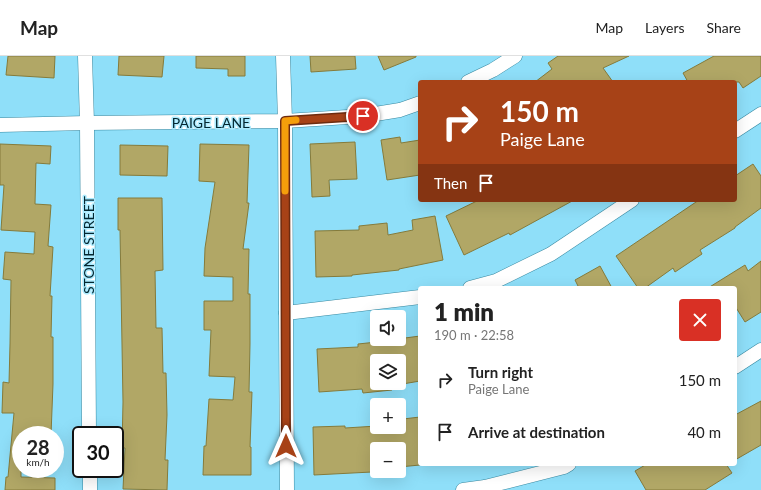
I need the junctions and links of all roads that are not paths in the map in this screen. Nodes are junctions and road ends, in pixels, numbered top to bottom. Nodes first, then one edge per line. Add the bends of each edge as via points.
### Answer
1 (85, 56) edge
2 (283, 56) edge
3 (515, 56) edge
4 (472, 80) edge
5 (418, 104) edge
6 (761, 114) edge
7 (285, 121) junction
8 (87, 122) junction
9 (0, 126) edge
10 (737, 131) edge
11 (629, 202) edge
12 (477, 286) edge
13 (418, 297) edge
14 (286, 313) junction
15 (761, 350) edge
16 (737, 365) edge
17 (89, 426) edge
18 (566, 466) edge
19 (90, 478) edge
20 (90, 490) edge
21 (287, 490) edge
22 (463, 490) edge

1 - 8 street, STONE STREET
2 - 7 street
3 - 4 street
5 - 7 street, PAIGE LANE via 400,110 363,116
6 - 10 street
7 - 8 street, PAIGE LANE
7 - 14 street
8 - 9 street, PAIGE LANE
8 - 17 street, STONE STREET
11 - 12 street via 551,254 496,281
13 - 14 street
14 - 21 street
15 - 16 street
18 - 22 street via 485,487
19 - 20 street

